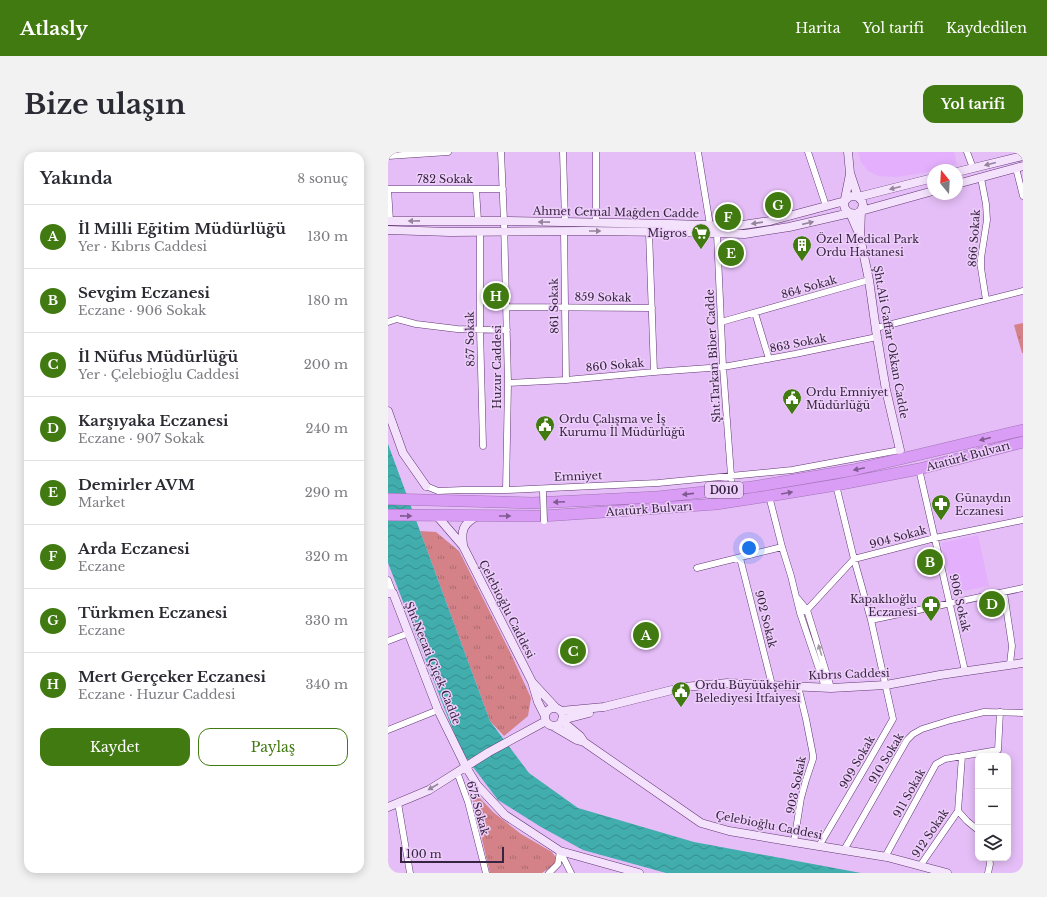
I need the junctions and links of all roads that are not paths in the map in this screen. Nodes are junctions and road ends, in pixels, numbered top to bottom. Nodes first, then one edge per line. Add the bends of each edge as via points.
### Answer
1 (448, 152) edge
2 (501, 152) edge
3 (564, 152) edge
4 (596, 152) edge
5 (698, 152) edge
6 (808, 152) edge
7 (848, 152) edge
8 (967, 152) edge
9 (388, 156) edge
10 (1023, 156) edge
11 (1019, 167) edge
12 (973, 168) junction
13 (963, 170) edge
14 (850, 173) junction
15 (981, 178) junction
16 (927, 180) edge
17 (963, 182) edge
18 (388, 189) edge
19 (476, 189) junction
20 (503, 189) junction
21 (927, 193) edge
22 (1023, 196) edge
23 (858, 197) junction
24 (845, 201) junction
25 (826, 206) junction
26 (861, 210) junction
27 (850, 213) junction
28 (478, 221) junction
29 (504, 221) junction
30 (565, 222) junction
31 (596, 223) junction
32 (389, 224) edge
33 (710, 225) junction
34 (564, 231) junction
35 (480, 232) junction
36 (504, 232) junction
37 (649, 232) junction
38 (717, 234) junction
39 (860, 237) junction
40 (869, 280) junction
41 (1023, 291) edge
42 (986, 300) junction
43 (507, 307) junction
44 (564, 307) junction
45 (652, 308) junction
46 (755, 313) junction
47 (388, 322) edge
48 (721, 322) junction
49 (876, 328) junction
50 (480, 329) junction
51 (507, 330) junction
52 (877, 337) junction
53 (769, 359) junction
54 (723, 367) junction
55 (654, 372) junction
56 (566, 380) junction
57 (508, 384) junction
58 (388, 412) edge
59 (1023, 430) edge
60 (1023, 442) edge
61 (483, 446) dead end
62 (900, 450) joint
63 (919, 469) junction
64 (731, 476) junction
65 (836, 485) junction
66 (426, 486) joint
67 (527, 488) junction
68 (732, 489) junction
69 (506, 490) junction
70 (543, 492) dead end
71 (769, 496) junction
72 (388, 499) edge
73 (526, 503) junction
74 (388, 515) edge
75 (438, 516) junction
76 (476, 516) junction
77 (1023, 520) edge
78 (544, 521) dead end
79 (935, 538) junction
80 (463, 546) junction
81 (782, 547) junction
82 (740, 558) junction
83 (854, 559) junction
84 (697, 568) dead end
85 (388, 580) edge
86 (1023, 588) edge
87 (390, 593) edge
88 (1004, 593) junction
89 (796, 596) junction
90 (949, 604) junction
91 (807, 610) junction
92 (800, 612) junction
93 (871, 620) junction
94 (409, 632) junction
95 (388, 641) edge
96 (1023, 663) edge
97 (1010, 664) junction
98 (965, 671) junction
99 (532, 682) junction
100 (772, 685) junction
101 (886, 685) junction
102 (798, 686) junction
103 (828, 688) junction
104 (438, 710) junction
105 (1000, 712) junction
106 (1023, 713) edge
107 (560, 715) junction
108 (548, 721) junction
109 (388, 730) edge
110 (584, 742) junction
111 (962, 756) junction
112 (466, 767) junction
113 (457, 772) junction
114 (398, 803) junction
115 (388, 807) edge
116 (958, 811) junction
117 (975, 828) edge
118 (794, 842) junction
119 (819, 846) junction
120 (844, 850) junction
121 (560, 851) junction
122 (885, 857) junction
123 (990, 861) edge
124 (920, 866) junction
125 (934, 871) edge
126 (410, 873) edge
127 (486, 873) edge
128 (549, 873) edge
129 (571, 873) edge
130 (639, 873) edge
131 (948, 873) edge
132 (988, 873) edge

1 - 9 street
2 - 20 street, Huzur Caddesi
3 - 30 street
4 - 31 street
5 - 33 street
6 - 25 street
7 - 14 main road, Şht.Ali Gaffar Okkan Cadde
8 - 12 street
10 -> 12 main road
11 - 15 main road
11 - 22 street
12 - 13 main road
14 - 23 main road, Şht.Ali Gaffar Okkan Cadde
14 - 24 main road, Şht.Ali Gaffar Okkan Cadde
15 - 17 main road
15 - 42 street, 866 Sokak via 987,220 981,258
16 -> 23 main road, Ahmet Cemal Mağden Cadde
18 - 19 street, 782 Sokak
18 - 32 street
19 - 20 street, 782 Sokak
19 - 28 street
20 - 29 street, Huzur Caddesi
21 - 26 main road, Ahmet Cemal Mağden Cadde
23 - 24 main road, Ahmet Cemal Mağden Cadde via 849,196
23 - 26 main road, Şht.Ali Gaffar Okkan Cadde via 863,205
24 - 25 main road, Ahmet Cemal Mağden Cadde
24 - 27 main road, Şht.Ali Gaffar Okkan Cadde via 845,209
25 -> 33 main road, Ahmet Cemal Mağden Cadde via 770,221 736,226
26 - 27 main road, Ahmet Cemal Mağden Cadde via 856,214
26 - 39 main road, Şht.Ali Gaffar Okkan Cadde
38 -> 27 main road, Ahmet Cemal Mağden Cadde via 745,234
27 - 39 main road, Şht.Ali Gaffar Okkan Cadde
28 - 29 main road, Ahmet Cemal Mağden Cadde
28 -> 32 main road, Ahmet Cemal Mağden Cadde
30 -> 29 main road, Ahmet Cemal Mağden Cadde
29 - 36 street, Huzur Caddesi
30 - 31 main road, Ahmet Cemal Mağden Cadde
31 - 33 main road, Ahmet Cemal Mağden Cadde
32 - 35 main road, Ahmet Cemal Mağden Cadde
34 - 36 main road, Ahmet Cemal Mağden Cadde
34 -> 37 main road, Ahmet Cemal Mağden Cadde
34 - 44 street, 861 Sokak
35 - 36 main road, Ahmet Cemal Mağden Cadde
35 - 50 street, 857 Sokak
36 - 43 street, Huzur Caddesi
37 - 38 main road, Ahmet Cemal Mağden Cadde
37 - 45 street
38 - 48 street, Şht.Tarkan Biber Cadde
39 - 40 main road, Şht.Ali Gaffar Okkan Cadde
40 - 46 street, 864 Sokak
40 - 49 main road, Şht.Ali Gaffar Okkan Cadde
41 - 42 street
42 - 49 street
43 - 44 street, 859 Sokak
43 - 51 street, Huzur Caddesi
44 - 45 street, 859 Sokak
44 - 56 street, 861 Sokak
45 - 55 street
46 - 48 street, 864 Sokak
46 - 53 street
47 - 50 street via 397,320 436,327
48 - 54 street, Şht.Tarkan Biber Cadde
49 - 52 main road, Şht.Ali Gaffar Okkan Cadde
50 - 51 street
50 - 61 street, 857 Sokak
51 - 57 street, Huzur Caddesi
52 - 53 street, 863 Sokak
52 - 62 main road, Şht.Ali Gaffar Okkan Cadde
53 - 54 street, 863 Sokak
54 - 55 street, 860 Sokak
54 - 64 street, Şht.Tarkan Biber Cadde
55 - 56 street, 860 Sokak
56 - 57 street, 860 Sokak
57 - 69 street, Huzur Caddesi
58 - 66 main road via 403,453
59 -> 68 highway, Atatürk Bulvarı / D010 via 852,470
60 - 63 highway, Atatürk Bulvarı / D010
62 - 64 street, Emniyet via 792,470
63 - 65 highway, Atatürk Bulvarı / D010
63 - 79 street, 906 Sokak
64 - 67 street, Emniyet via 658,483
64 - 68 street, Şht.Tarkan Biber Cadde
71 -> 65 highway, Atatürk Bulvarı / D010
65 - 83 street, 909 Sokak
66 - 69 street, Emniyet via 438,491
67 - 69 street, Emniyet
67 - 73 street
68 -> 73 highway, Atatürk Bulvarı / D010 via 657,497
70 - 78 street, bridge
76 -> 71 highway, Atatürk Bulvarı / D010 via 555,518 716,504
71 - 81 street
72 - 73 highway, Atatürk Bulvarı / D010
74 -> 75 highway, Atatürk Bulvarı / D010
75 - 76 highway, Atatürk Bulvarı / D010
75 - 80 main road, Çelebioğlu Caddesi
76 - 80 main road via 468,521 464,528 461,535
77 - 79 street, 904 Sokak
79 - 83 street, 904 Sokak
79 - 90 street, 906 Sokak
80 - 99 main road, Çelebioğlu Caddesi
81 - 82 street
81 - 89 street
82 - 84 street
82 - 100 street, 902 Sokak
83 - 91 street
83 - 93 street, 909 Sokak
85 - 87 street
86 - 88 street
87 - 94 main road, Şht.Necati Çiçek Cadde
88 - 90 street
88 - 97 street via 1012,646
89 - 91 street
89 - 92 street
90 - 93 street
90 - 98 street, 906 Sokak
91 - 92 street
103 -> 91 street
92 - 103 street
93 - 101 street, 909 Sokak
94 - 95 street
94 - 104 main road, Şht.Necati Çiçek Cadde
96 - 97 main road, Kıbrıs Caddesi
97 - 98 main road, Kıbrıs Caddesi
98 - 101 main road, Kıbrıs Caddesi
99 - 107 main road, Çelebioğlu Caddesi
99 - 108 main road, Çelebioğlu Caddesi via 538,702
100 - 102 main road, Kıbrıs Caddesi
100 - 107 main road, Kıbrıs Caddesi via 684,687
101 - 103 main road, Kıbrıs Caddesi
101 - 119 street, 909 Sokak via 893,719
102 - 103 main road, Kıbrıs Caddesi
102 - 118 street, 903 Sokak via 813,755 801,798
104 - 109 street
104 - 112 main road, Şht.Necati Çiçek Cadde
105 - 106 street, 910 Sokak
105 - 111 street, 911 Sokak via 998,750
105 - 120 street, 910 Sokak via 984,712 951,720 913,734 907,740
107 - 108 main road via 559,724
107 - 108 main road via 550,709
107 - 110 main road, Çelebioğlu Caddesi
108 - 110 main road, Çelebioğlu Caddesi
108 - 112 main road
110 - 118 main road, Çelebioğlu Caddesi via 701,823 729,831
111 - 116 street
111 - 122 street, 911 Sokak via 945,759 936,764
112 - 113 main road
112 - 121 main road, Şht.Necati Çiçek Cadde via 477,786 505,815
113 -> 114 main road via 429,790
113 - 127 street, 675 Sokak via 468,802
114 - 115 main road
114 - 126 street
116 - 117 street
116 - 124 street, 912 Sokak
118 - 119 main road, Çelebioğlu Caddesi
119 - 120 main road, Çelebioğlu Caddesi
120 - 122 main road, Çelebioğlu Caddesi
121 - 128 street via 558,864
121 - 129 street
121 - 130 main road, Şht.Necati Çiçek Cadde
122 - 124 main road, Çelebioğlu Caddesi
123 - 132 street
124 - 125 main road, Çelebioğlu Caddesi
125 - 131 main road, Çelebioğlu Caddesi

